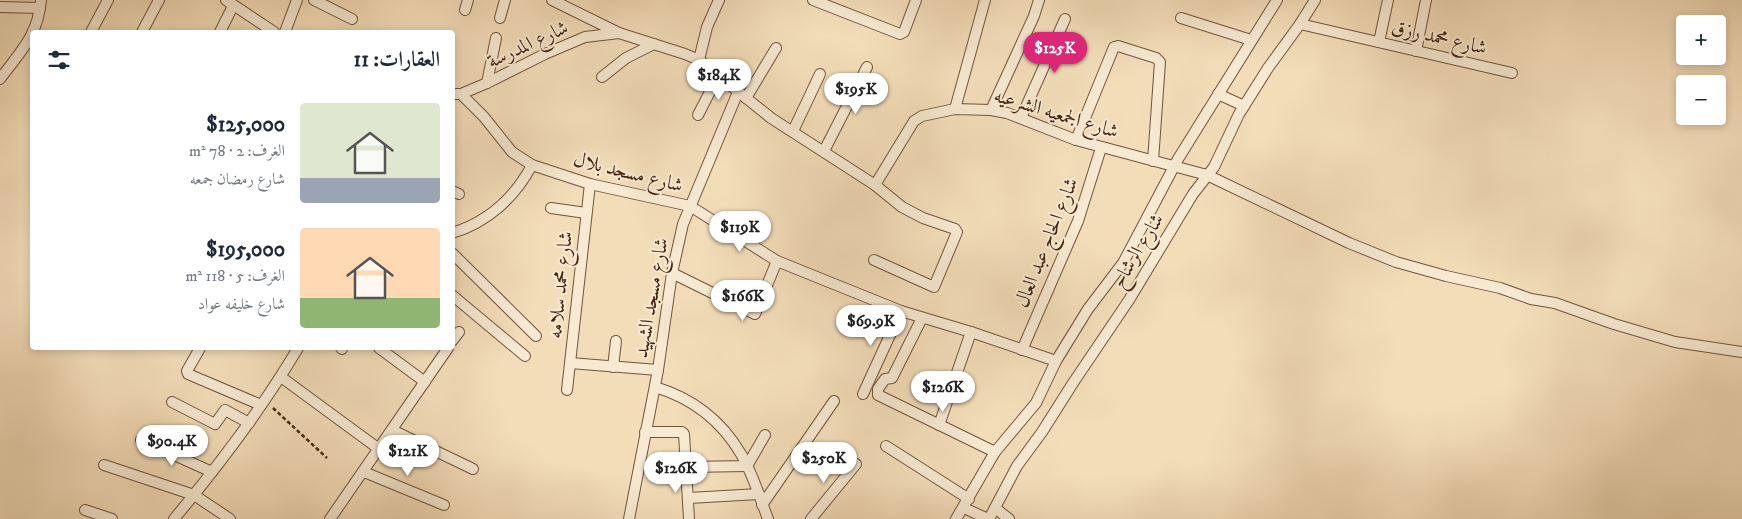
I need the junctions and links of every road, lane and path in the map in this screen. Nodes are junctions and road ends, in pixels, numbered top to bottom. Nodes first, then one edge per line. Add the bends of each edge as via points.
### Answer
1 (108, 0) edge
2 (159, 0) edge
3 (296, 0) edge
4 (314, 0) edge
5 (504, 0) edge
6 (552, 0) edge
7 (719, 0) edge
8 (813, 0) edge
9 (916, 0) edge
10 (985, 0) edge
11 (1039, 0) edge
12 (1277, 0) edge
13 (1315, 0) edge
14 (1388, 0) edge
15 (1426, 0) edge
16 (228, 2) edge
17 (41, 4) edge
18 (0, 7) edge
19 (500, 18) dead end
20 (1181, 18) dead end
21 (352, 19) dead end
22 (1065, 19) dead end
23 (1300, 24) junction
24 (33, 30) edge
25 (92, 30) edge
26 (143, 30) edge
27 (221, 30) edge
28 (271, 30) edge
29 (286, 30) edge
30 (619, 33) junction
31 (30, 36) edge
32 (496, 38) dead end
33 (1251, 40) junction
34 (1379, 42) junction
35 (654, 44) junction
36 (776, 48) dead end
37 (1416, 50) junction
38 (699, 60) junction
39 (867, 67) dead end
40 (1512, 73) dead end
41 (820, 74) dead end
42 (718, 76) junction
43 (602, 77) dead end
44 (0, 79) edge
45 (487, 83) junction
46 (457, 94) edge
47 (742, 95) junction
48 (1222, 95) junction
49 (1241, 104) junction
50 (955, 109) junction
51 (991, 110) junction
52 (698, 115) dead end
53 (1021, 118) junction
54 (793, 131) junction
55 (1076, 140) junction
56 (1101, 148) junction
57 (824, 151) junction
58 (1153, 160) junction
59 (532, 165) junction
60 (1177, 167) junction
61 (1204, 174) junction
62 (590, 184) junction
63 (875, 185) junction
64 (690, 206) junction
65 (551, 208) dead end
66 (586, 213) junction
67 (455, 232) edge
68 (455, 256) edge
69 (874, 260) dead end
70 (777, 261) junction
71 (672, 273) junction
72 (455, 298) edge
73 (901, 311) junction
74 (922, 318) junction
75 (971, 332) junction
76 (536, 336) dead end
77 (616, 341) dead end
78 (199, 350) edge
79 (297, 350) edge
80 (383, 350) edge
81 (447, 350) edge
82 (1022, 350) junction
83 (1742, 352) edge
84 (525, 356) dead end
85 (1056, 361) junction
86 (570, 363) junction
87 (613, 367) junction
88 (658, 370) junction
89 (281, 377) junction
90 (425, 382) junction
91 (655, 386) junction
92 (567, 390) dead end
93 (863, 394) dead end
94 (834, 401) dead end
95 (172, 402) dead end
96 (262, 403) junction
97 (249, 423) junction
98 (939, 424) junction
99 (392, 430) junction
100 (645, 432) junction
101 (765, 435) dead end
102 (141, 440) dead end
103 (886, 446) dead end
104 (379, 449) junction
105 (996, 452) junction
106 (327, 458) dead end
107 (856, 464) dead end
108 (104, 465) dead end
109 (747, 466) junction
110 (686, 467) junction
111 (473, 469) dead end
112 (212, 472) junction
113 (364, 472) junction
114 (194, 495) junction
115 (689, 498) junction
116 (760, 500) junction
117 (444, 504) dead end
118 (968, 506) junction
119 (995, 508) junction
120 (85, 510) dead end
121 (987, 518) edge
122 (112, 519) edge
123 (174, 519) edge
124 (230, 519) edge
125 (330, 519) edge
126 (629, 519) edge
127 (689, 519) edge
128 (768, 519) edge
129 (810, 519) edge
130 (956, 519) edge
131 (1009, 519) edge

1 - 25 street
2 - 26 street
3 - 29 street
4 - 21 street
5 - 19 street
6 - 30 street
7 - 38 street via 707,27
8 - 9 street via 900,34 904,32
10 - 50 street
11 - 51 street
12 - 33 street, شارع الرشاح
13 - 23 street, شارع الرشاح
14 - 34 street
15 - 37 street
16 - 27 street
16 - 28 street
17 - 18 street
17 - 24 street
20 - 33 street
22 - 53 street
23 - 34 street, شارع محمد رزق
23 - 49 street, شارع الرشاح
30 - 35 street, شارع المدرسة
30 - 45 street, شارع المدرسة via 585,37
31 - 44 street via 21,54
32 - 45 street
33 - 48 street, شارع الرشاح
34 - 37 street, شارع محمد رزق
35 - 38 street, شارع المدرسة
35 - 43 street via 626,58
36 - 47 street, شارع مسجد الشهيد
37 - 40 street, شارع محمد رزق
38 - 42 street, شارع المدرسة
39 - 57 street
41 - 54 street
42 - 47 street, شارع المدرسة
42 - 52 street
45 - 46 street, شارع المدرسة
46 - 59 street, شارع مسجد بلال via 484,117 512,152
47 - 54 street, شارع المدرسة
47 - 64 street, شارع مسجد الشهيد
48 - 49 street
48 - 60 street, شارع الرشاح
49 - 61 street, شارع الرشاح via 1219,158
50 - 51 street, شارع الجمعيه الشرعيه
50 - 63 street, شارع الجمعيه الشرعيه via 922,116 914,121
51 - 53 street, شارع الجمعيه الشرعيه
53 - 55 street, شارع الجمعيه الشرعيه
54 - 57 street, شارع المدرسة
55 - 56 street, شارع الجمعيه الشرعيه
55 - 58 street via 1114,47 1118,46 1158,58 1160,62
56 - 58 street, شارع الجمعيه الشرعيه
56 - 82 street, شارع الحاج عبد العال via 1078,221
57 - 63 street, شارع المدرسة
58 - 60 street, شارع الجمعيه الشرعيه
59 - 62 street, شارع مسجد بلال
59 - 67 street via 514,194 502,206 473,225
60 - 61 street, شارع الجمعيه الشرعيه
60 - 85 street, شارع الرشاح via 1123,263 1088,309
61 - 83 street, شارع الجمعيه الشرعيه via 1396,262 1554,303 1665,340
61 - 119 street, شارع الرشاح via 1139,284 1017,466
62 - 64 street, شارع مسجد بلال
62 - 66 street, شارع محمد سلامه
63 - 69 street, شارع المدرسة via 902,207 955,229 957,233 934,287
64 - 70 street, شارع مسجد بلال
64 - 71 street, شارع مسجد الشهيد
65 - 66 street
66 - 86 street, شارع محمد سلامه
68 - 76 street
70 - 71 street via 755,314
70 - 73 street, شارع مسجد بلال
71 - 88 street, شارع مسجد الشهيد
72 - 84 street
73 - 74 street, شارع مسجد بلال
73 - 93 street
74 - 75 street, شارع مسجد بلال
74 - 98 street via 892,378 885,379 878,389 880,396
75 - 82 street, شارع مسجد بلال
75 - 98 street
77 - 87 street
78 - 96 street via 187,373
79 - 89 street
80 - 90 street
81 - 90 street
82 - 85 street, شارع مسجد بلال
85 - 105 street, شارع الرشاح via 1036,403
86 - 87 street
86 - 92 street, شارع محمد سلامه
87 - 88 street
88 - 91 street, شارع مسجد الشهيد
89 - 96 street
89 - 104 street
90 - 99 street
91 - 100 street, شارع مسجد الشهيد
91 - 109 street via 674,392 705,411 730,439
94 - 116 street
95 - 97 street via 214,424 225,410
96 - 97 street
96 - 106 path
97 - 112 street
98 - 105 street
99 - 104 street
99 - 111 street
100 - 110 street via 684,433
100 - 126 street, شارع مسجد الشهيد
101 - 109 street
102 - 112 street
103 - 118 street
104 - 113 street
105 - 118 street, شارع الرشاح
107 - 129 street
108 - 114 street
109 - 110 street
109 - 116 street
110 - 115 street
112 - 114 street
113 - 117 street
113 - 125 street
114 - 123 street
114 - 124 street
115 - 116 street
115 - 127 street
116 - 128 street
118 - 121 street
118 - 130 street, شارع الرشاح
119 - 121 street, شارع الرشاح
119 - 131 street
120 - 122 street

